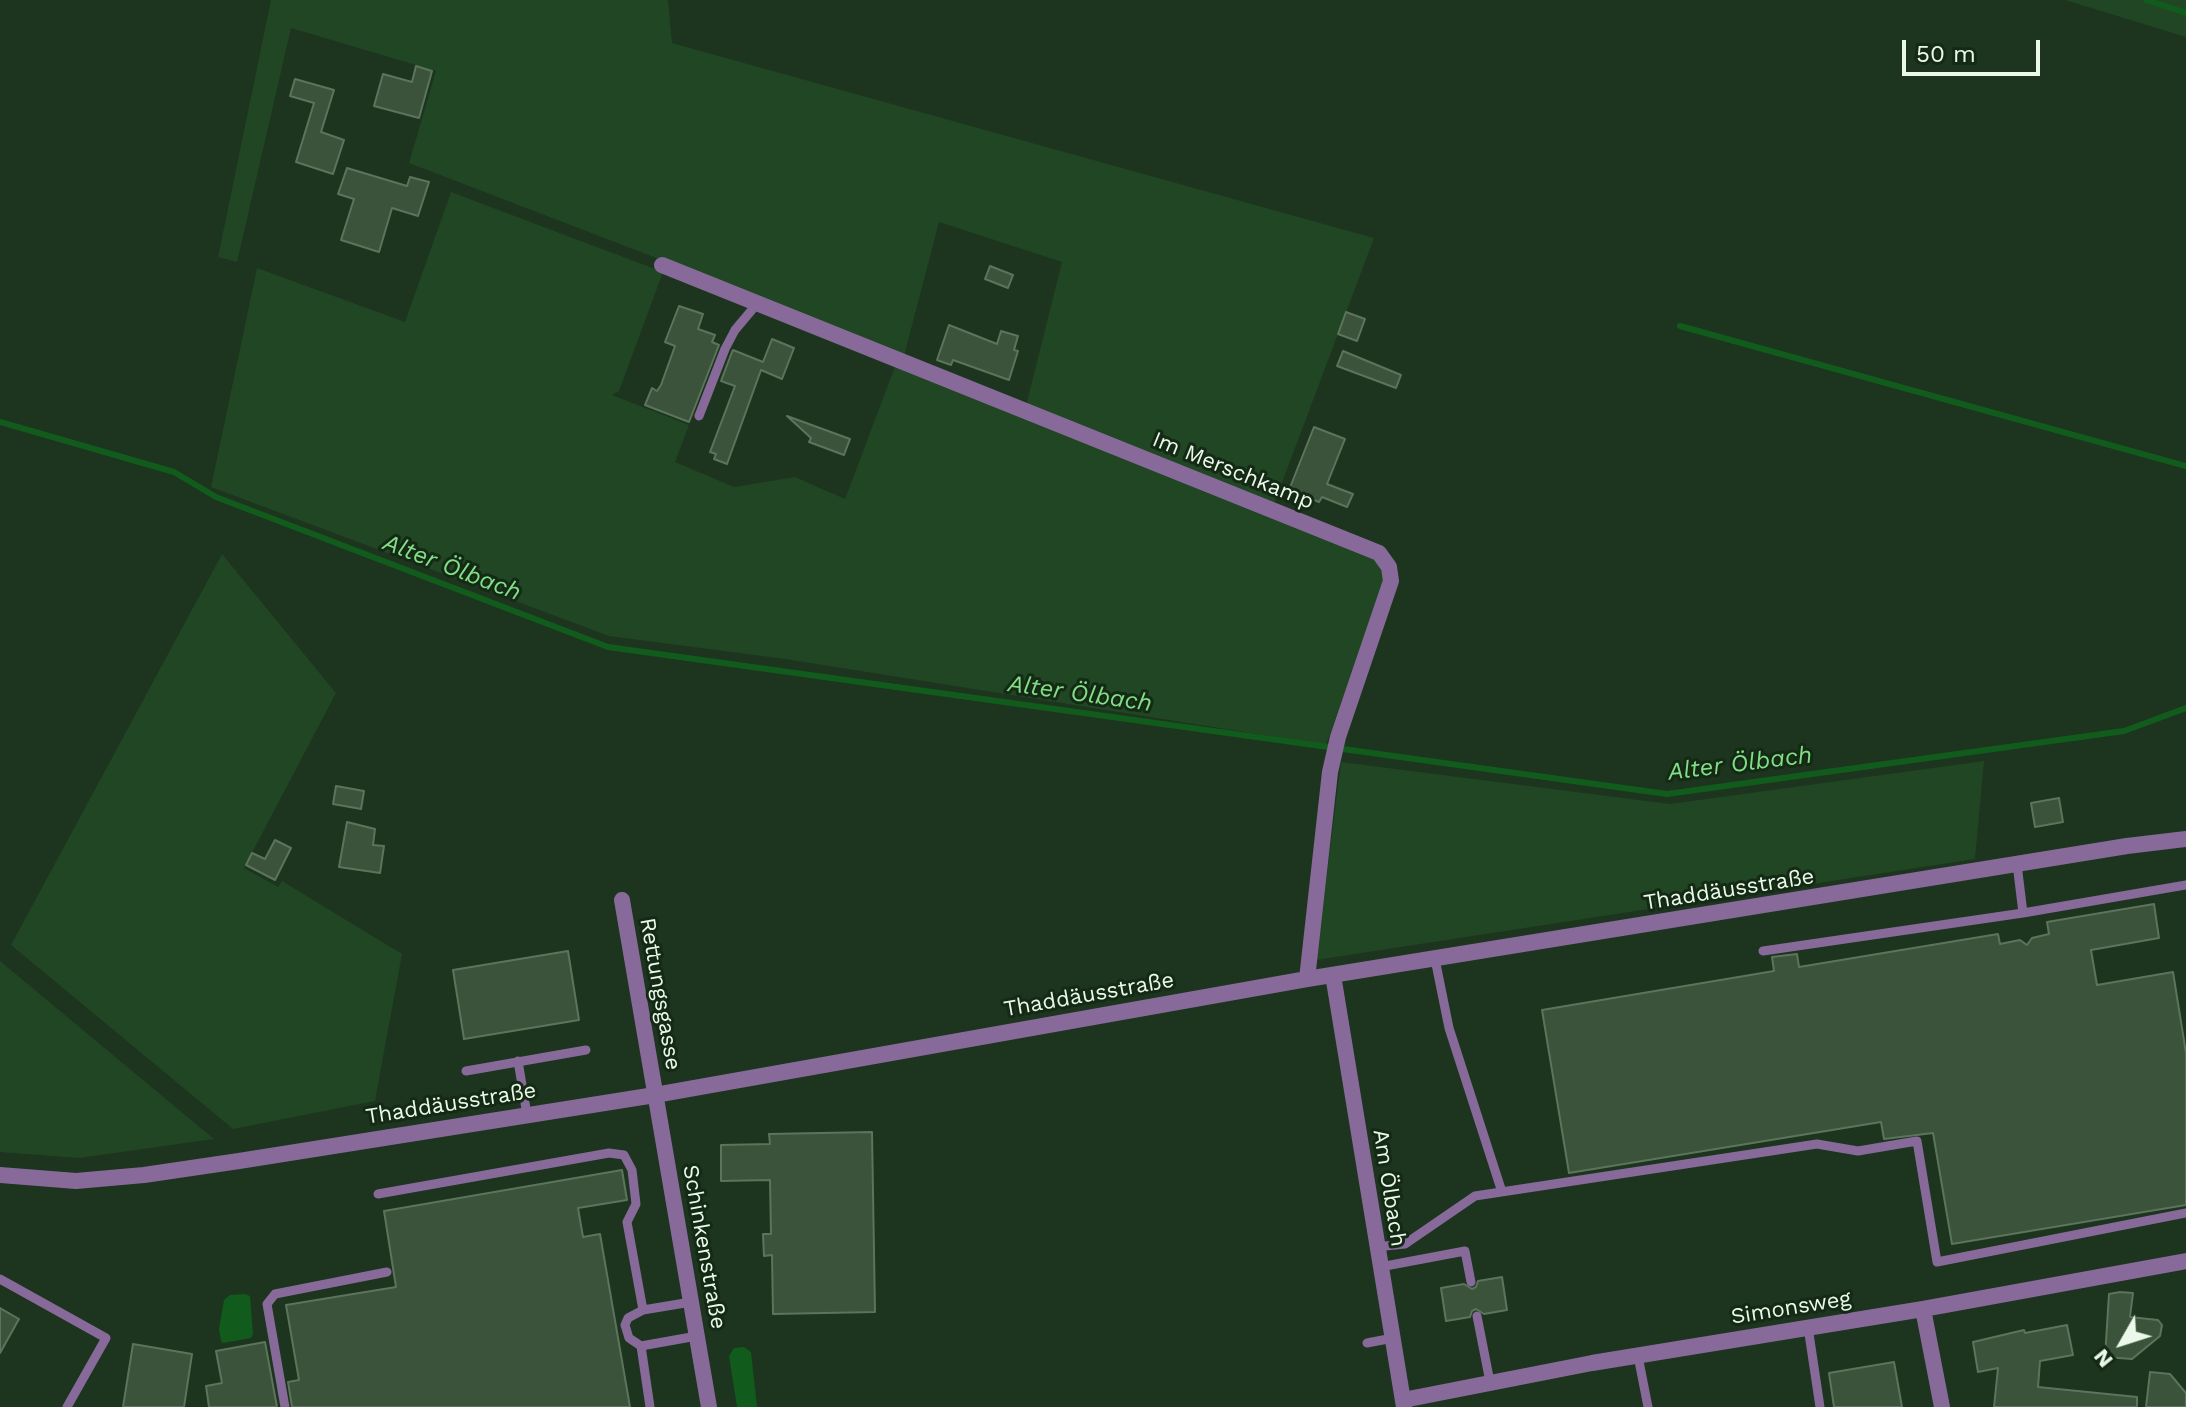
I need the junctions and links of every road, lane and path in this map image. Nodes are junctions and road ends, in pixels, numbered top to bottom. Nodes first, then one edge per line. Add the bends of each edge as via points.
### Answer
1 (662, 265) dead end
2 (756, 305) junction
3 (699, 416) dead end
4 (2186, 839) edge
5 (2017, 864) junction
6 (2186, 885) edge
7 (622, 900) dead end
8 (2023, 913) junction
9 (1763, 951) dead end
10 (1435, 959) junction
11 (1333, 975) junction
12 (1307, 979) junction
13 (586, 1050) dead end
14 (518, 1061) junction
15 (466, 1071) dead end
16 (655, 1095) junction
17 (527, 1115) junction
18 (0, 1175) edge
19 (1502, 1192) junction
20 (378, 1194) dead end
21 (2186, 1213) edge
22 (1376, 1247) junction
23 (2186, 1261) edge
24 (1380, 1267) junction
25 (387, 1272) dead end
26 (0, 1279) edge
27 (1471, 1282) dead end
28 (691, 1302) junction
29 (1923, 1309) junction
30 (643, 1310) junction
31 (1477, 1316) dead end
32 (1808, 1327) junction
33 (697, 1336) junction
34 (1393, 1338) junction
35 (1367, 1343) dead end
36 (641, 1346) junction
37 (1638, 1356) junction
38 (1490, 1382) junction
39 (1403, 1403) edge
40 (67, 1407) edge
41 (285, 1407) edge
42 (650, 1407) edge
43 (709, 1407) edge
44 (1648, 1407) edge
45 (1820, 1407) edge
46 (1942, 1407) edge

1 - 2 street, Im Merschkamp
2 - 3 lane via 725,349
2 - 12 street, Im Merschkamp via 1379,553 1391,581 1330,772
4 - 5 street, Thaddäusstraße
5 - 8 lane
5 - 10 street, Thaddäusstraße
6 - 8 lane
7 - 16 street, Rettungsgasse
8 - 9 lane
10 - 11 street, Thaddäusstraße
10 - 19 lane via 1449,1028
11 - 12 street, Thaddäusstraße
11 - 22 street, Am Ölbach
12 - 16 street, Thaddäusstraße
13 - 14 lane
14 - 15 lane
14 - 17 lane
16 - 17 street, Thaddäusstraße
16 - 28 street, Schinkenstraße
17 - 18 street, Thaddäusstraße via 144,1175 76,1181
19 - 21 lane via 1817,1144 1858,1151 1917,1141 1937,1262
19 - 22 lane via 1475,1196 1405,1244
20 - 30 lane via 609,1153 624,1155 632,1170 636,1204 627,1222
22 - 24 street, Am Ölbach
23 - 29 street, Simonsweg
24 - 27 lane via 1465,1251
24 - 34 street, Am Ölbach
25 - 41 lane via 275,1294 267,1304
26 - 40 lane via 106,1338
28 - 30 lane
28 - 33 street, Schinkenstraße
29 - 32 street, Simonsweg
29 - 46 street
30 - 36 lane via 625,1325 629,1338
31 - 38 lane
32 - 37 street, Simonsweg
32 - 45 lane
33 - 36 lane
33 - 43 street, Schinkenstraße
34 - 35 lane
34 - 39 street, Am Ölbach
36 - 42 lane
37 - 38 street, Simonsweg
37 - 44 lane
38 - 39 street, Simonsweg

